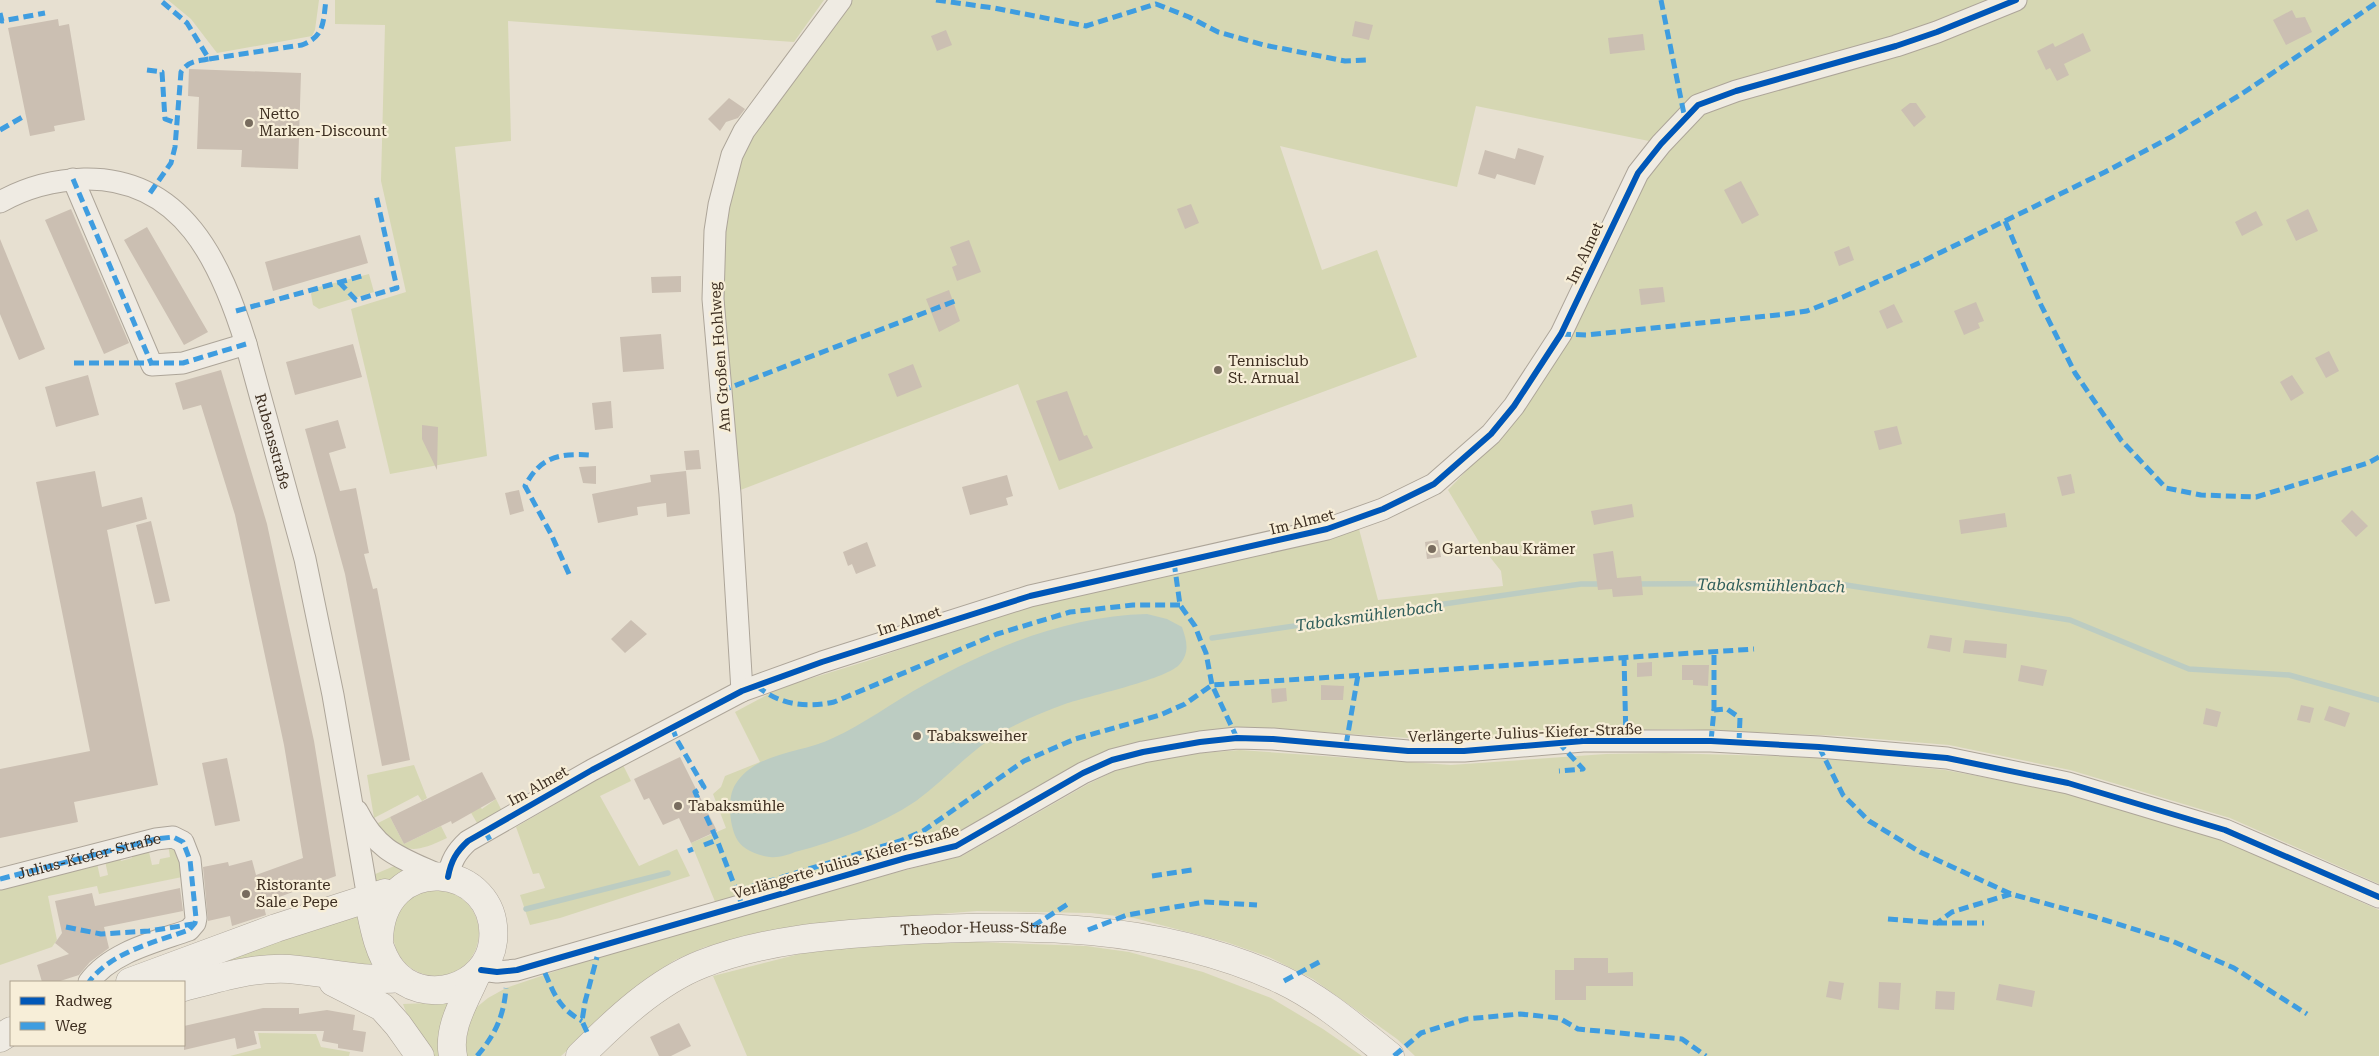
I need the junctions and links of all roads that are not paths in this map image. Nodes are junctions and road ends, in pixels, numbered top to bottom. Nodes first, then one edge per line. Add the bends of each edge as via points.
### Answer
1 (841, 0) edge
2 (2016, 0) edge
3 (73, 179) junction
4 (0, 202) edge
5 (246, 344) junction
6 (742, 691) junction
7 (350, 798) junction
8 (444, 876) junction
9 (0, 879) edge
10 (401, 888) junction
11 (2379, 897) edge
12 (368, 898) junction
13 (379, 941) junction
14 (478, 972) junction
15 (316, 973) junction
16 (402, 979) junction
17 (90, 981) edge
18 (133, 981) edge
19 (185, 987) edge
20 (398, 1025) junction
21 (420, 1056) edge
22 (453, 1056) edge
23 (580, 1056) edge
24 (1390, 1056) edge

1 - 6 street, Am Großen Hohlweg via 744,130 732,155 719,205 713,299 730,494
2 - 6 street, Im Almet via 1896,46 1736,91 1698,105 1638,173 1561,334 1514,406 1491,434 1434,484 1383,509 1303,536 1030,596
3 - 4 street, Rubensstraße via 32,188
3 - 5 street, Rubensstraße via 95,179 134,186 171,207 199,237 220,272
3 - 5 street via 152,365 183,363
5 - 7 street, Rubensstraße via 305,559
6 - 8 street, Im Almet via 592,770 468,841 457,852
7 - 8 street, Rubensstraße via 377,842 387,850
7 - 12 street, Rubensstraße
8 - 10 street via 422,878
8 - 14 street via 470,887 480,896 492,919 492,946
9 - 17 street, Julius-Kiefer-Straße via 156,839 173,837 182,842 190,860 195,924 189,930 135,949 98,971
10 - 12 street
10 - 13 street via 383,912
11 - 14 street, Verlängerte Julius-Kiefer-Straße via 2225,830 2068,783 1947,758 1712,741 1583,741 1464,751 1408,751 1237,738 1151,750 1112,760 1083,773 956,846 517,970
12 - 13 street
12 - 18 street
13 - 16 street via 386,961
14 - 16 street via 465,983 438,991 425,990
14 - 22 street via 452,1029 450,1043
15 - 16 street via 375,980
15 - 19 street via 264,970
15 - 20 street via 382,1007
16 - 20 street via 394,1008
20 - 21 street
23 - 24 street, Theodor-Heuss-Straße via 659,988 701,964 728,955 812,936 976,926 1033,926 1088,930 1208,952 1284,981 1321,1002

